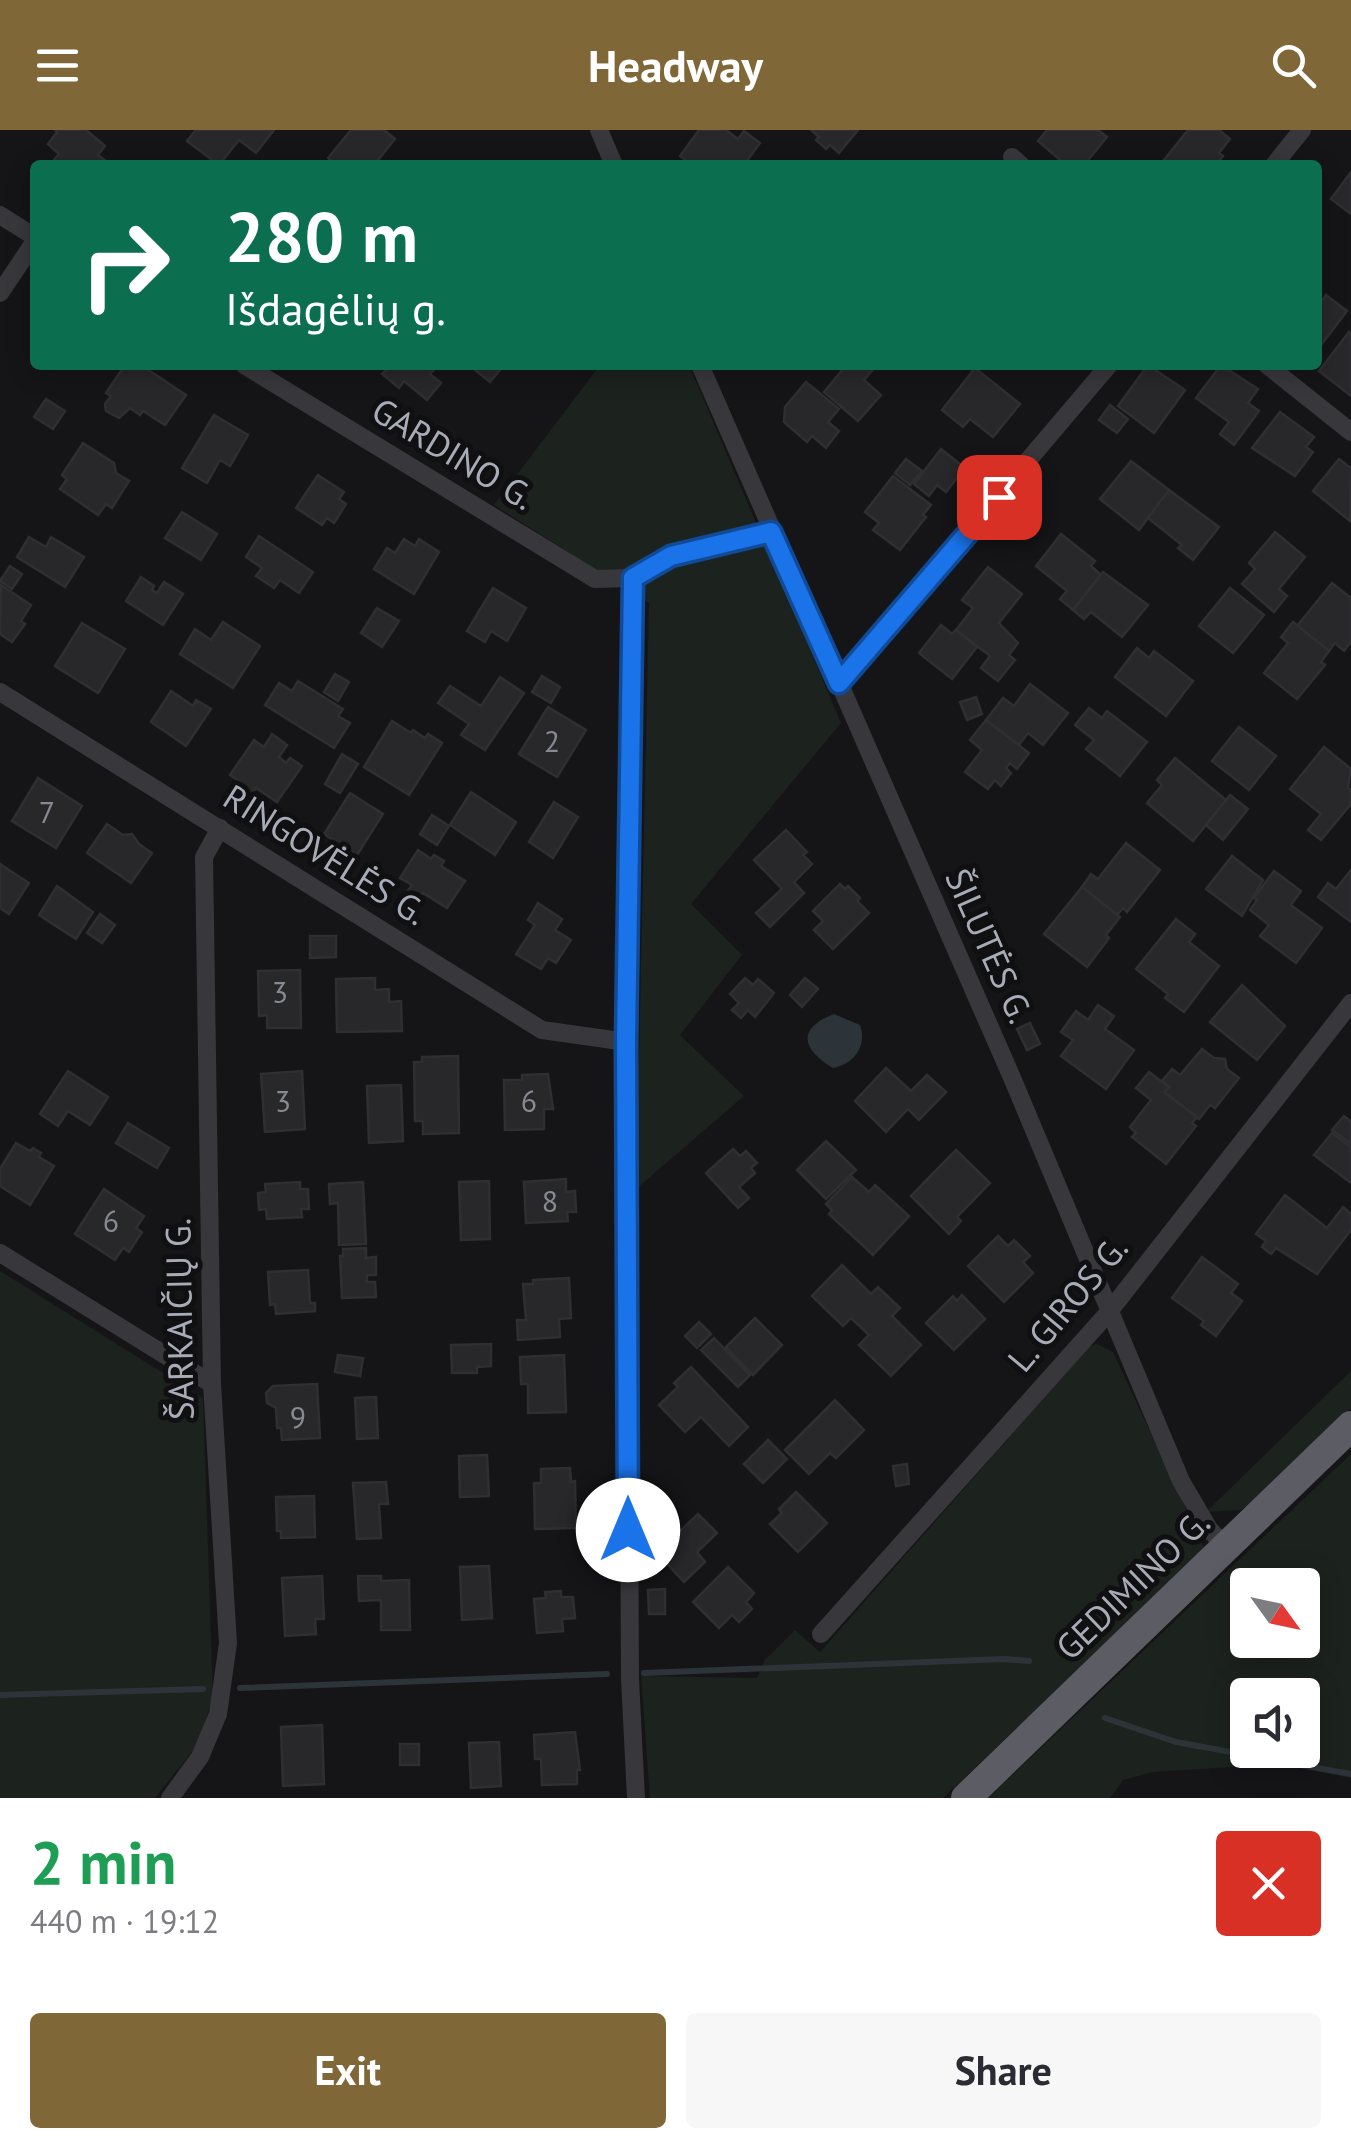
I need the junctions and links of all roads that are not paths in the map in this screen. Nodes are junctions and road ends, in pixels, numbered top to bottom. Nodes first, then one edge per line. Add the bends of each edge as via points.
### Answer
1 (599, 130) edge
2 (1302, 130) edge
3 (612, 160) edge
4 (1278, 160) edge
5 (0, 215) edge
6 (30, 236) edge
7 (30, 247) edge
8 (0, 293) edge
9 (252, 370) edge
10 (702, 370) edge
11 (1105, 370) edge
12 (1274, 370) edge
13 (1351, 432) edge
14 (771, 532) junction
15 (633, 578) junction
16 (839, 683) junction
17 (0, 692) edge
18 (220, 828) junction
19 (1351, 1003) edge
20 (626, 1042) junction
21 (0, 1253) edge
22 (1108, 1313) junction
23 (212, 1384) junction
24 (1351, 1426) edge
25 (1226, 1547) junction
26 (820, 1634) dead end
27 (170, 1798) edge
28 (636, 1798) edge
29 (966, 1798) edge

1 - 3 street
2 - 4 street
5 - 6 street
7 - 8 street
9 - 15 street, GARDINO G. via 595,579
10 - 14 street, ŠILUTĖS G.
11 - 16 street
12 - 13 street
14 - 15 street via 671,556
14 - 16 street, ŠILUTĖS G.
15 - 20 street
16 - 22 street, ŠILUTĖS G.
17 - 18 street, RINGOVĖLĖS G.
18 - 20 street, RINGOVĖLĖS G. via 542,1030
18 - 23 street, ŠARKAIČIŲ G. via 204,858
19 - 22 street, L. GIROS G.
20 - 28 street
21 - 23 street
22 - 25 street, ŠILUTĖS G. via 1181,1482 1208,1530
22 - 26 street, L. GIROS G.
23 - 27 street, ŠARKAIČIŲ G. via 228,1644 218,1714 200,1757
24 - 25 highway, GEDIMINO G.
25 - 29 highway, GEDIMINO G.

